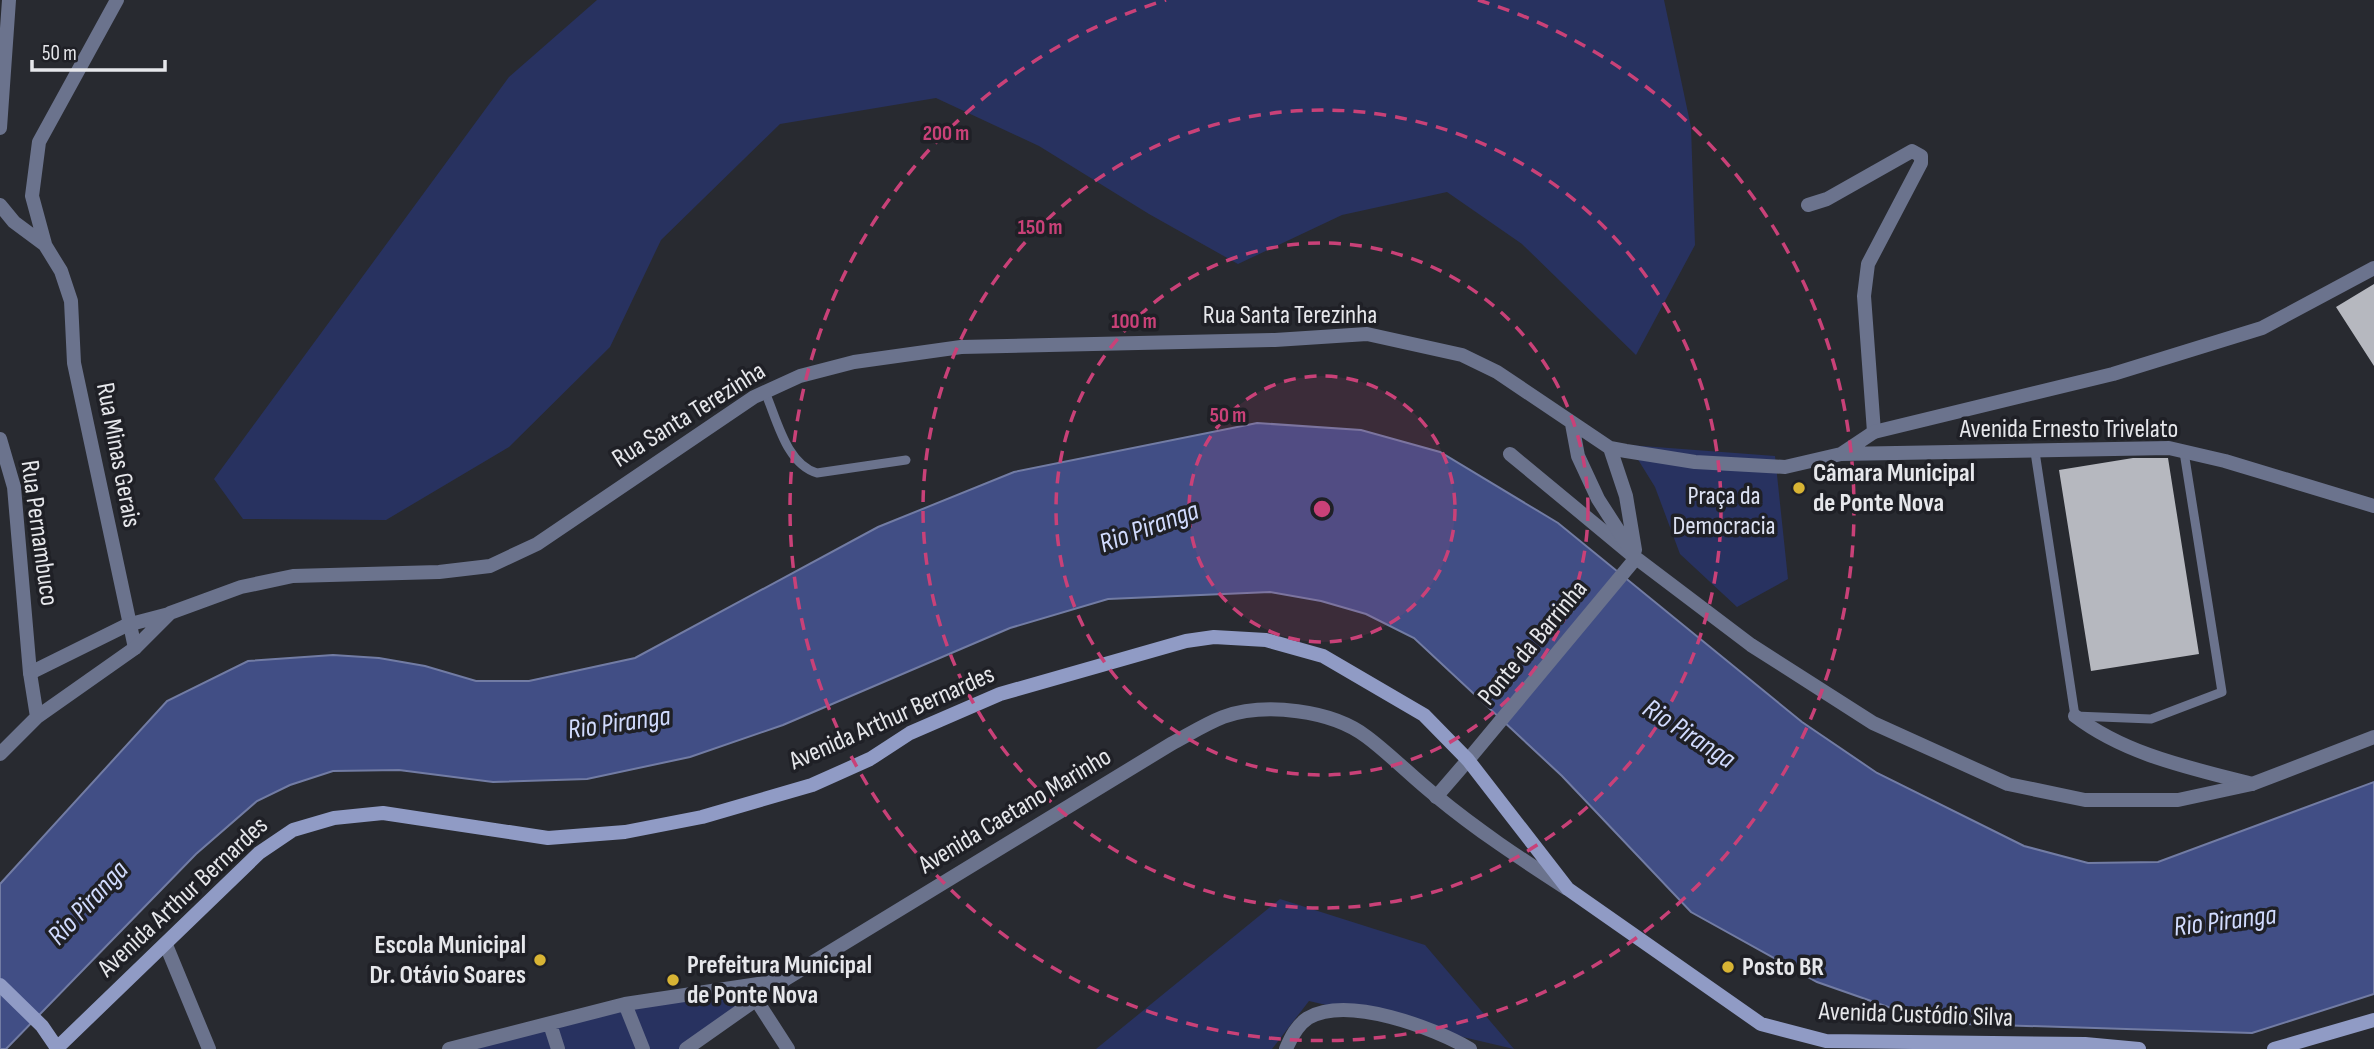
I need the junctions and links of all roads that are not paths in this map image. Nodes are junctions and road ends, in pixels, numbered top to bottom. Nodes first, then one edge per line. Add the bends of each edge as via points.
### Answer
1 (9, 0) edge
2 (117, 0) edge
3 (0, 128) edge
4 (0, 205) edge
5 (1808, 205) dead end
6 (45, 245) junction
7 (2374, 268) edge
8 (765, 392) junction
9 (1572, 424) junction
10 (1874, 432) junction
11 (0, 439) edge
12 (1610, 448) junction
13 (2035, 452) junction
14 (2184, 452) junction
15 (1510, 454) dead end
16 (1841, 454) junction
17 (906, 460) dead end
18 (2374, 506) edge
19 (1633, 563) junction
20 (170, 613) junction
21 (128, 625) junction
22 (135, 648) junction
23 (30, 673) junction
24 (2075, 716) junction
25 (37, 717) junction
26 (2374, 737) edge
27 (0, 754) edge
28 (1468, 760) junction
29 (2252, 784) junction
30 (1436, 797) junction
31 (1567, 889) junction
32 (166, 944) junction
33 (784, 980) junction
34 (0, 985) edge
35 (757, 1001) junction
36 (625, 1004) junction
37 (2374, 1020) edge
38 (550, 1024) junction
39 (57, 1049) edge
40 (209, 1049) edge
41 (449, 1049) edge
42 (558, 1049) edge
43 (643, 1049) edge
44 (686, 1049) edge
45 (788, 1049) edge
46 (1286, 1049) edge
47 (1471, 1049) edge
48 (2139, 1049) edge
49 (2274, 1049) edge

1 - 3 street
2 - 6 street via 39,142 32,196
4 - 6 street
5 - 10 street via 1912,151 1921,156 1868,264 1864,296
6 - 21 street, Rua Minas Gerais via 71,300 74,363
7 - 10 street via 2262,328 2113,374
8 - 9 street, Rua Santa Terezinha via 800,376 854,362 961,347 1367,334 1461,355 1497,372
8 - 17 lane via 795,460 804,469 817,472
8 - 20 street, Rua Santa Terezinha via 537,544 490,566 293,576 242,587
9 - 12 street, Rua Santa Terezinha
9 - 19 street via 1578,456
10 - 16 street
11 - 23 street, Rua Pernambuco via 14,487
12 - 16 street via 1695,462 1785,467
12 - 19 street via 1626,496
13 - 14 street, Avenida Ernesto Trivelato via 2169,448
13 - 16 street, Avenida Ernesto Trivelato
13 - 24 lane
14 - 18 street, Avenida Ernesto Trivelato
14 - 24 lane via 2222,692 2151,719
15 - 19 street
19 - 28 street, Ponte da Barrinha
19 - 29 street via 1873,723 2008,784 2085,800 2178,800
20 - 21 street
20 - 22 street, Rua Santa Terezinha
21 - 22 street, Rua Minas Gerais
21 - 23 street
22 - 25 street, Rua Santa Terezinha
23 - 25 street, Rua Pernambuco
24 - 29 street via 2100,736 2170,762
25 - 27 street, Rua Santa Terezinha
26 - 29 street
28 - 30 street, Ponte da Barrinha
28 - 31 main road, Avenida Arthur Bernardes
28 - 32 main road, Avenida Arthur Bernardes via 1424,715 1323,656 1266,640 1214,636 1000,694 910,733 870,760 812,785 702,817 625,832 548,838 383,813 334,818 293,830 259,853
30 - 31 street, Avenida Caetano Marinho
30 - 33 street, Avenida Caetano Marinho via 1365,735 1348,726 1292,712 1237,713 1171,744
31 - 48 main road, Avenida Custódio Silva via 1761,1024 1826,1041 2085,1044
32 - 39 main road, Avenida Arthur Bernardes
32 - 40 street
33 - 35 street
33 - 36 street, Avenida Caetano Marinho
34 - 39 main road via 42,1026
35 - 44 street
35 - 45 street
36 - 38 street, Avenida Caetano Marinho
36 - 43 street
37 - 49 main road
38 - 41 street, Avenida Caetano Marinho
38 - 42 street
46 - 47 street via 1308,1018 1343,1010 1385,1016 1451,1037

